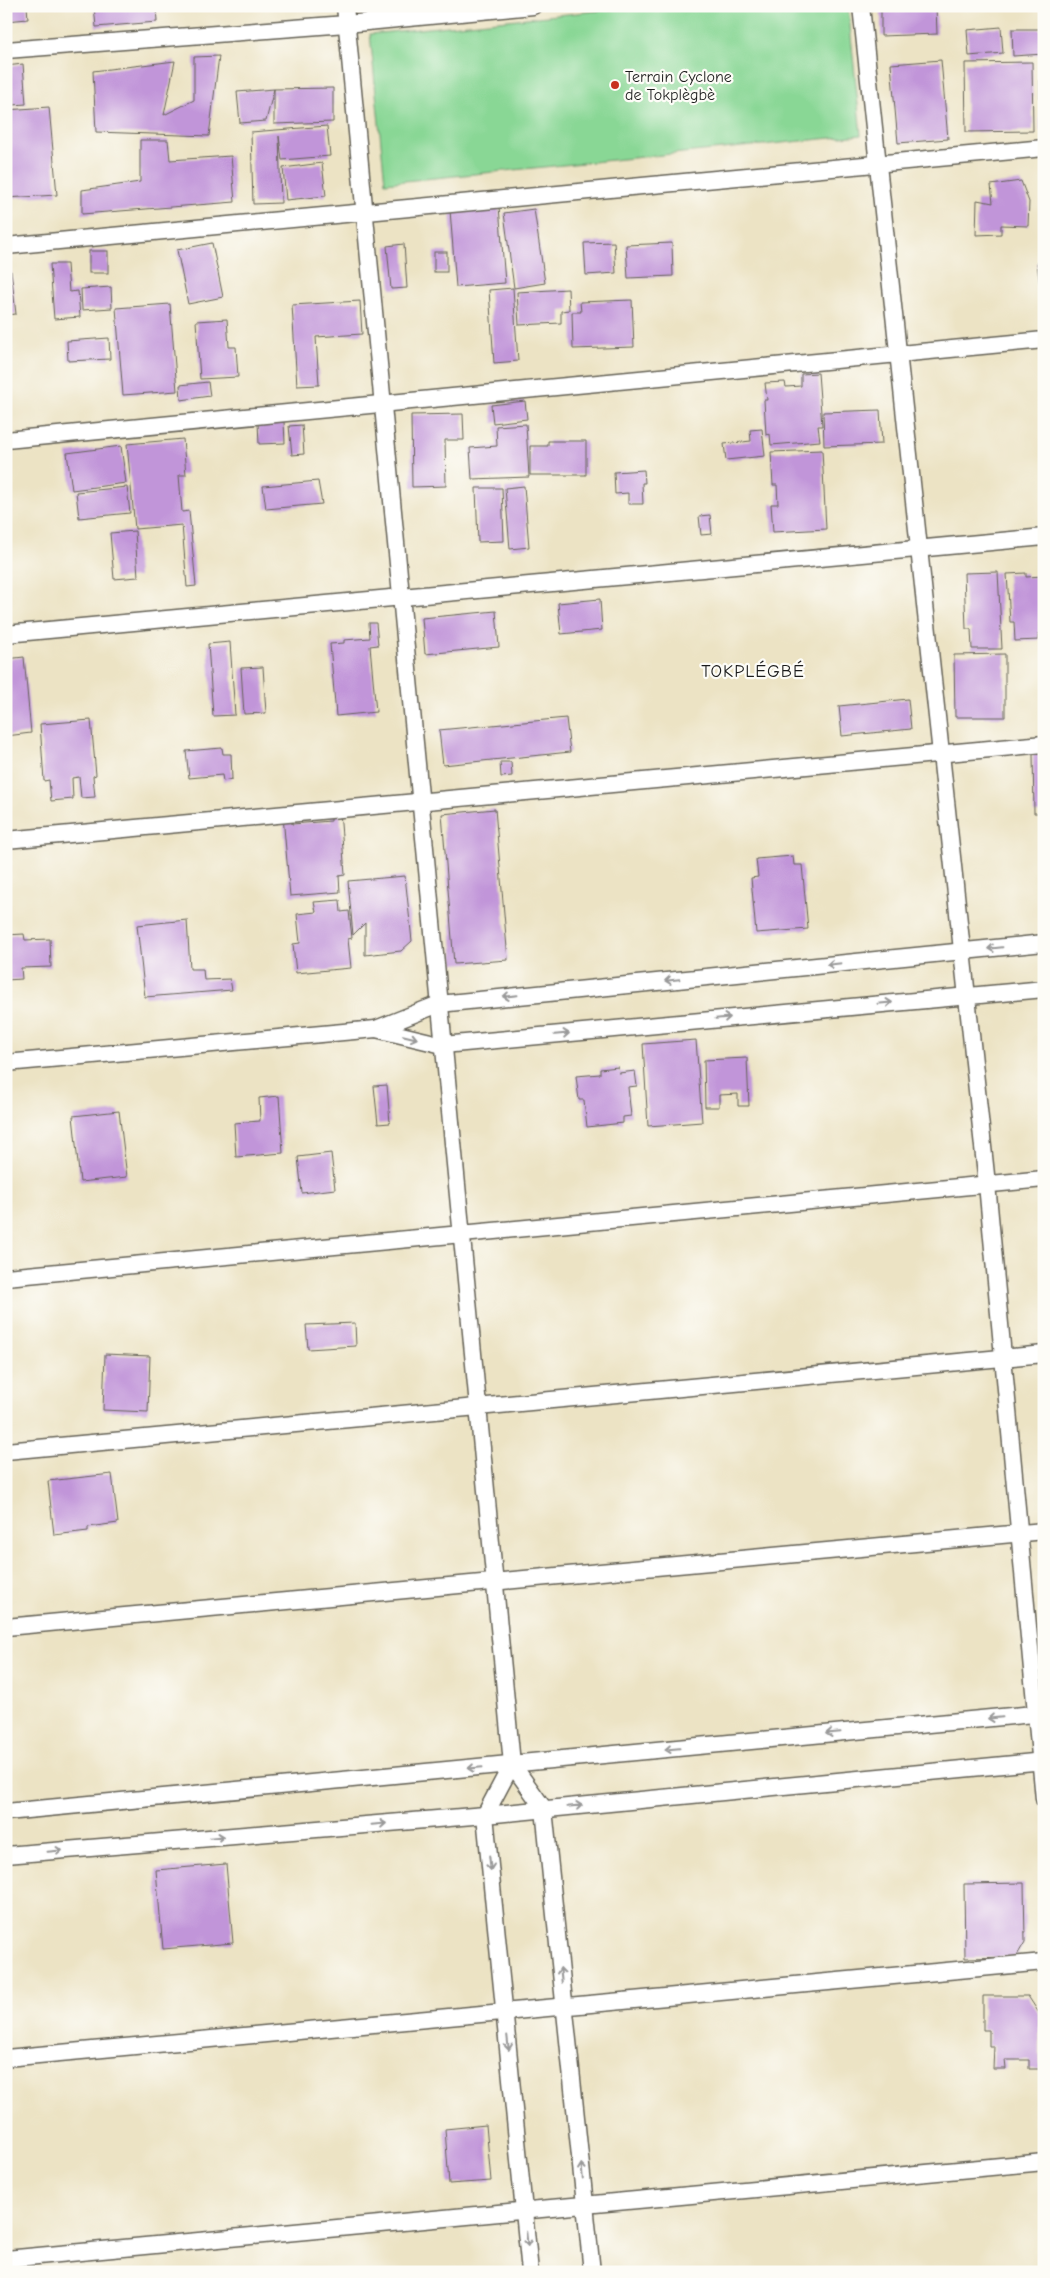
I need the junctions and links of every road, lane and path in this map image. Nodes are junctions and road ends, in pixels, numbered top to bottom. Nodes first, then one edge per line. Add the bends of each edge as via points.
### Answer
1 (345, 6) edge
2 (533, 6) edge
3 (860, 6) edge
4 (346, 24) junction
5 (6, 50) edge
6 (1044, 148) edge
7 (878, 164) junction
8 (364, 213) junction
9 (6, 246) edge
10 (1044, 340) edge
11 (898, 354) junction
12 (382, 405) junction
13 (6, 440) edge
14 (1044, 536) edge
15 (919, 548) junction
16 (400, 598) junction
17 (6, 634) edge
18 (1044, 744) edge
19 (940, 754) junction
20 (420, 802) junction
21 (6, 840) edge
22 (1044, 943) edge
23 (962, 951) junction
24 (1044, 988) edge
25 (968, 996) junction
26 (439, 1004) junction
27 (376, 1029) junction
28 (443, 1045) junction
29 (6, 1062) edge
30 (1044, 1179) edge
31 (988, 1184) junction
32 (461, 1234) junction
33 (6, 1277) edge
34 (1044, 1354) edge
35 (1002, 1358) junction
36 (478, 1408) junction
37 (6, 1451) edge
38 (1044, 1531) edge
39 (1019, 1533) junction
40 (494, 1582) junction
41 (6, 1627) edge
42 (1040, 1714) edge
43 (1042, 1761) edge
44 (512, 1764) junction
45 (1044, 1800) edge
46 (544, 1809) junction
47 (6, 1812) edge
48 (485, 1815) junction
49 (6, 1855) edge
50 (1044, 1962) edge
51 (565, 2007) junction
52 (505, 2012) junction
53 (6, 2058) edge
54 (1044, 2162) edge
55 (585, 2205) junction
56 (524, 2211) junction
57 (6, 2259) edge
58 (530, 2272) edge
59 (592, 2272) edge

1 - 4 street
2 - 4 street
3 - 7 street
4 - 5 street
4 - 8 street
6 - 7 street
7 - 8 street
7 - 11 street
8 - 9 street
8 - 12 street
10 - 11 street
11 - 12 street
11 - 15 street
12 - 13 street
12 - 16 street
14 - 15 street
15 - 16 street
15 - 19 street
16 - 17 street
16 - 20 street
18 - 19 street
19 - 20 street
19 - 23 street
20 - 21 street
20 - 26 street
22 -> 23 street
23 - 25 street
23 -> 26 street
24 - 25 street
28 -> 25 street
25 - 31 street
26 - 27 street
26 - 28 street
27 -> 28 street
27 - 29 street
28 - 32 street
30 - 31 street
31 - 32 street
31 - 35 street
32 - 33 street
32 - 36 street
34 - 35 street
35 - 36 street
35 - 39 street
36 - 37 street
36 - 40 street
38 - 39 street
39 - 40 street
39 - 42 street
40 - 41 street
40 - 44 street
42 - 43 street
42 -> 44 street
43 - 45 street
46 -> 43 street
44 - 46 street
44 -> 47 street
44 - 48 street
46 - 48 street
51 -> 46 street
49 -> 48 street
48 -> 52 street
50 - 51 street
51 - 52 street
55 -> 51 street
52 - 53 street
52 -> 56 street
54 - 55 street
55 - 56 street
55 - 59 street
56 - 57 street
56 -> 58 street

